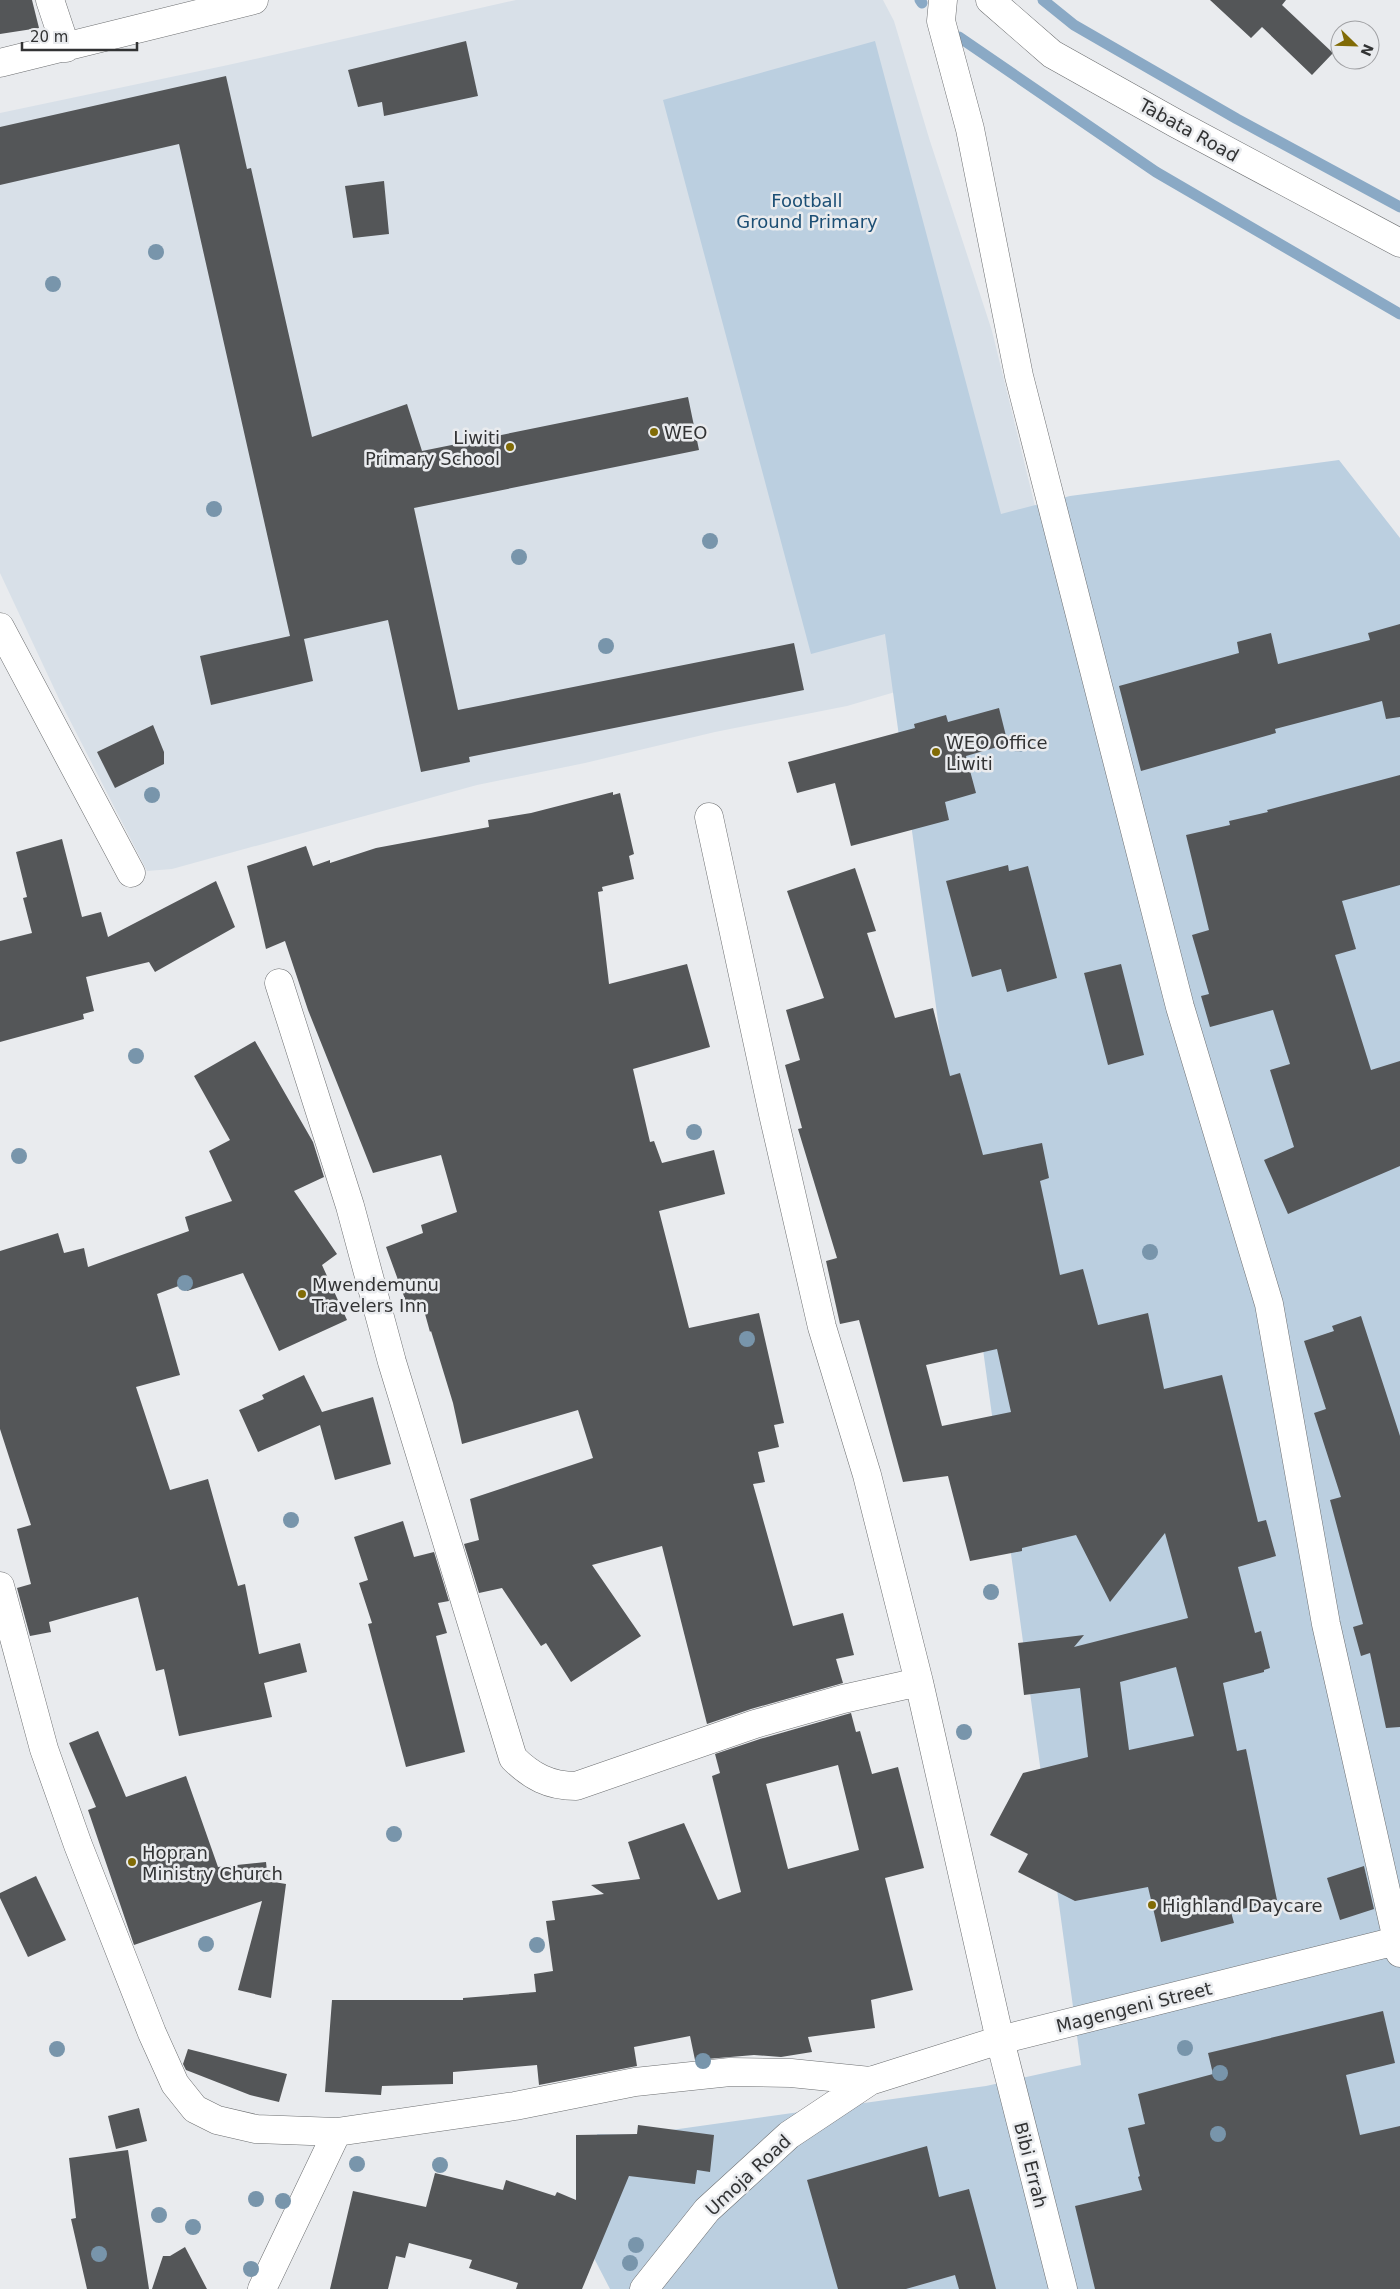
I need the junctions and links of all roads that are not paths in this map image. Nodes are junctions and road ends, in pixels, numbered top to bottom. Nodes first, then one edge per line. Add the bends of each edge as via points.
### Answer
1 (50, 0) edge
2 (254, 0) edge
3 (943, 0) edge
4 (990, 0) edge
5 (66, 48) junction
6 (0, 64) edge
7 (1400, 243) edge
8 (0, 627) edge
9 (709, 817) dead end
10 (130, 873) dead end
11 (280, 984) dead end
12 (0, 1586) edge
13 (918, 1682) junction
14 (1399, 1944) edge
15 (1000, 2040) junction
16 (870, 2081) junction
17 (337, 2132) junction
18 (262, 2289) edge
19 (644, 2289) edge
20 (1063, 2289) edge

1 - 5 street
2 - 5 street
3 - 14 street via 941,21 970,129 1019,376 1180,1008 1269,1304 1326,1624
4 - 7 street, Tabata Road via 1052,54
5 - 6 street
8 - 10 street
9 - 13 street, Bibi Errah via 822,1327 867,1475
11 - 13 street via 350,1206 392,1362 513,1758 526,1771 545,1782 576,1786 755,1724
12 - 17 street via 44,1749 74,1836 175,2084 195,2109 217,2120 256,2129
13 - 15 street, Bibi Errah
14 - 15 street, Magengeni Street
15 - 16 street, Magengeni Street
15 - 20 street, Bibi Errah
16 - 17 street via 792,2072 730,2072 635,2082 515,2106
16 - 19 street, Umoja Road via 788,2135 707,2210
17 - 18 street

